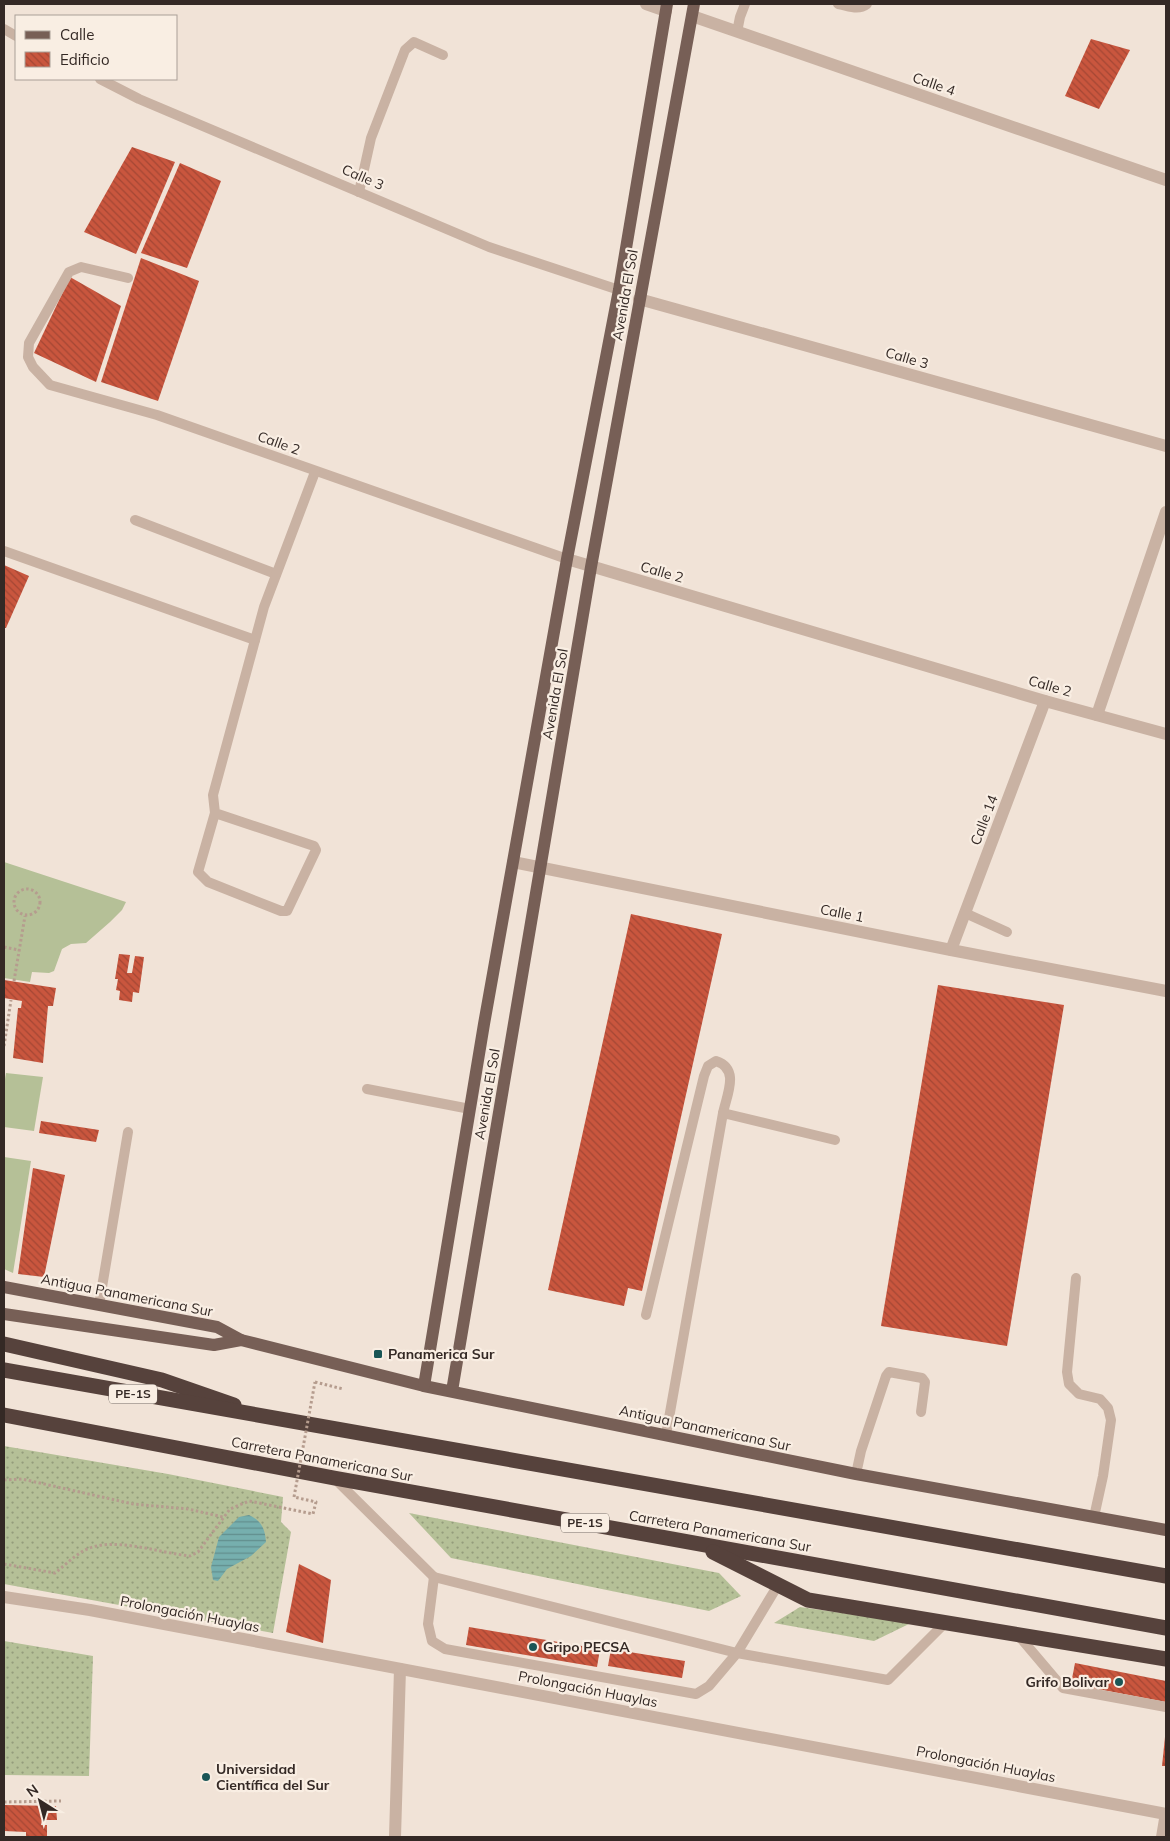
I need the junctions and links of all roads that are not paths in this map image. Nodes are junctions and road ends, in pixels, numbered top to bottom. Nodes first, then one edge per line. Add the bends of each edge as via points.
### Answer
1 (646, 4) edge
2 (745, 4) edge
3 (838, 4) edge
4 (867, 4) edge
5 (667, 8) edge
6 (693, 10) edge
7 (737, 32) junction
8 (443, 55) dead end
9 (102, 80) edge
10 (1166, 180) edge
11 (359, 192) junction
12 (128, 278) dead end
13 (619, 290) junction
14 (639, 299) junction
15 (1166, 446) edge
16 (315, 472) junction
17 (1166, 512) edge
18 (135, 520) dead end
19 (4, 551) edge
20 (567, 559) junction
21 (591, 567) junction
22 (276, 574) junction
23 (255, 640) junction
24 (1045, 701) junction
25 (1097, 715) junction
26 (1166, 734) edge
27 (215, 812) junction
28 (513, 862) junction
29 (540, 868) junction
30 (965, 913) junction
31 (1007, 932) dead end
32 (951, 950) junction
33 (1166, 991) edge
34 (367, 1089) dead end
35 (470, 1109) junction
36 (722, 1113) junction
37 (128, 1132) dead end
38 (835, 1140) dead end
39 (1076, 1278) dead end
40 (4, 1287) edge
41 (99, 1305) junction
42 (4, 1314) edge
43 (646, 1315) dead end
44 (241, 1340) junction
45 (4, 1344) edge
46 (4, 1370) edge
47 (424, 1386) junction
48 (452, 1391) junction
49 (921, 1412) dead end
50 (4, 1415) edge
51 (263, 1417) junction
52 (666, 1435) junction
53 (856, 1474) junction
54 (334, 1478) junction
55 (1094, 1517) junction
56 (1166, 1530) edge
57 (698, 1544) junction
58 (434, 1576) junction
59 (1166, 1576) edge
60 (778, 1585) junction
61 (4, 1597) edge
62 (945, 1623) junction
63 (1166, 1628) edge
64 (1018, 1635) junction
65 (737, 1653) junction
66 (1166, 1659) edge
67 (400, 1669) junction
68 (1166, 1707) edge
69 (1166, 1813) edge
70 (395, 1837) edge
71 (1161, 1837) edge

1 - 5 street
2 - 7 lane
3 - 4 lane via 855,8
5 - 13 main road, Avenida El Sol
6 - 7 street, Calle 4
6 - 14 main road, Avenida El Sol
7 - 10 street, Calle 4
8 - 11 lane via 414,42 405,50 371,138
9 - 11 lane, Calle 3
11 - 13 lane, Calle 3 via 489,247
12 - 16 lane, Calle 2 via 81,267 69,272 29,343 28,357 50,385 157,415
13 - 20 main road, Avenida El Sol
14 - 15 street, Calle 3
14 - 21 main road, Avenida El Sol
16 - 20 lane, Calle 2
16 - 22 lane
17 - 25 street
18 - 22 lane
19 - 23 lane
20 - 21 street, Calle 2
20 - 28 main road, Avenida El Sol
21 - 24 street, Calle 2
21 - 29 main road, Avenida El Sol
22 - 23 lane
23 - 27 lane via 213,795
24 - 25 street, Calle 2
24 - 30 street, Calle 14
25 - 26 street, Calle 2
27 - 27 lane via 198,872 208,882 287,911 316,850 314,846
28 - 29 street, Calle 1
28 - 35 main road, Avenida El Sol
29 - 32 street, Calle 1
29 - 48 main road, Avenida El Sol
30 - 31 lane
30 - 32 street, Calle 14
32 - 33 street, Calle 1
34 - 35 lane
35 - 47 main road, Avenida El Sol
36 - 38 lane
36 - 43 lane via 731,1078 725,1064 716,1061 708,1066 704,1076
36 - 52 lane
37 - 41 lane
39 - 55 lane via 1067,1372 1069,1384 1079,1394 1100,1400 1108,1408 1111,1420
40 - 41 main road, Antigua Panamericana Sur
41 - 44 main road, Antigua Panamericana Sur via 217,1327
42 - 44 main road, Antigua Panamericana Sur via 214,1345
44 - 47 main road, Antigua Panamericana Sur
45 - 51 highway via 162,1380
46 - 51 highway, PE-1S
47 - 48 main road, Antigua Panamericana Sur
48 - 52 main road, Antigua Panamericana Sur
49 - 53 lane via 926,1382 922,1378 889,1372
50 - 54 highway, Carretera Panamericana Sur / PE-1S
51 - 59 highway, PE-1S
52 - 53 main road, Antigua Panamericana Sur
53 - 55 main road, Antigua Panamericana Sur
54 - 57 highway, Carretera Panamericana Sur / PE-1S
54 - 58 lane
55 - 56 main road, Antigua Panamericana Sur
57 - 60 highway
57 - 63 highway, Carretera Panamericana Sur / PE-1S
58 - 65 lane
58 - 65 lane via 428,1624 432,1641 445,1649 696,1694 709,1686
60 - 62 highway via 808,1600
60 - 65 lane
61 - 67 street, Prolongación Huaylas via 90,1610
62 - 64 highway
62 - 65 lane via 888,1680
64 - 66 highway
64 - 68 lane via 1063,1688
67 - 69 street, Prolongación Huaylas
67 - 70 street
69 - 71 lane

